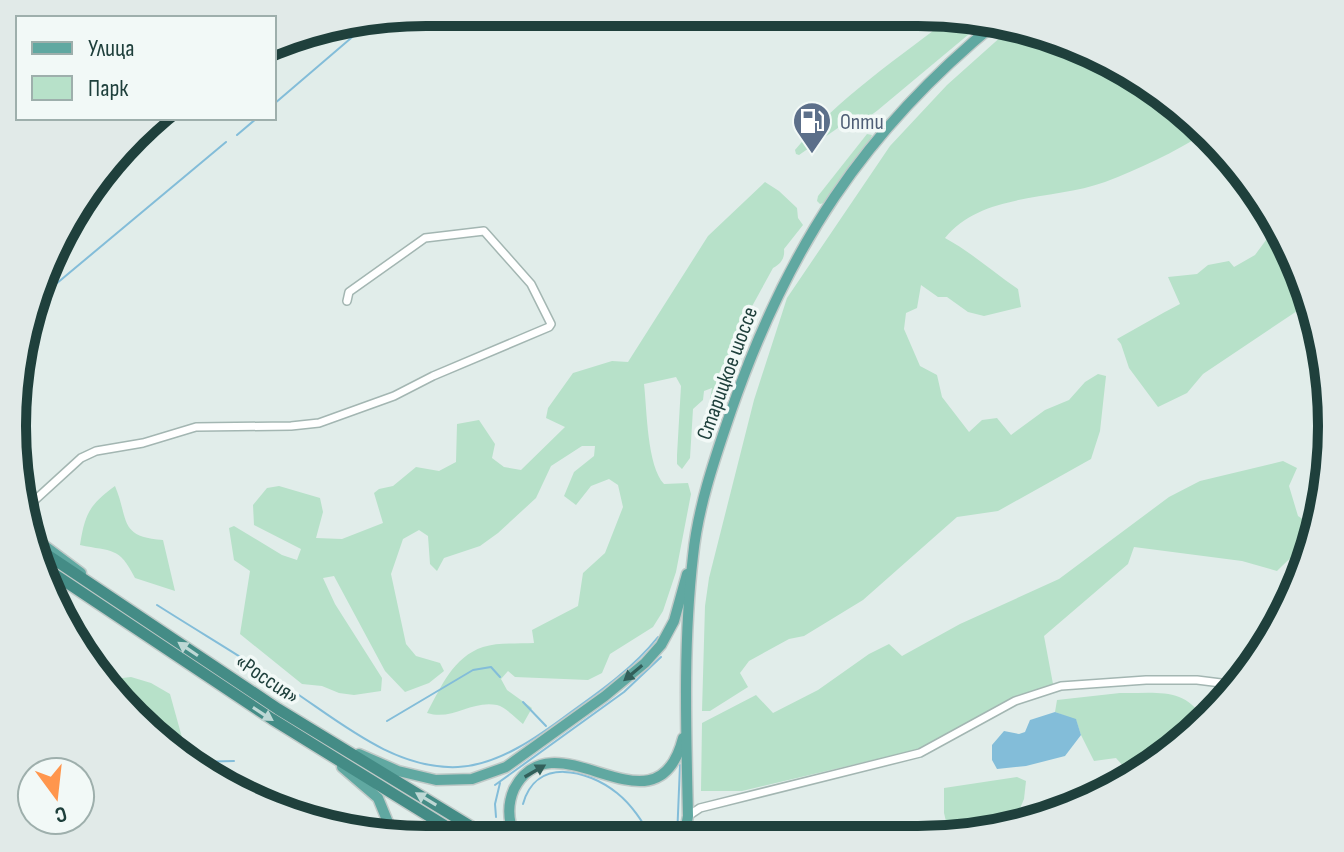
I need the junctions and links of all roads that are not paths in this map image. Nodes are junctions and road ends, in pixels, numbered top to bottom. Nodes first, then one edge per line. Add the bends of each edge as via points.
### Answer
1 (985, 32) edge
2 (347, 301) dead end
3 (35, 502) edge
4 (45, 549) edge
5 (693, 557) junction
6 (54, 573) edge
7 (661, 645) junction
8 (687, 650) junction
9 (1224, 683) edge
10 (686, 720) junction
11 (320, 742) junction
12 (688, 816) junction
13 (389, 824) edge
14 (446, 826) edge
15 (469, 826) edge
16 (512, 826) edge
17 (686, 826) edge

1 - 5 main road, Старицкое шоссе via 903,108 837,192 802,248 743,376 708,484
2 - 3 street via 349,292 425,238 484,231 531,284 551,324 394,396 319,423 196,427 96,451 81,458
11 -> 4 highway, «Россия»
5 - 7 main road
5 - 8 main road, Старицкое шоссе
6 -> 11 highway, «Россия»
7 - 8 main road via 674,642
7 -> 11 main road via 635,672 533,749 481,777 445,781 410,775
8 - 10 main road, Старицкое шоссе
9 - 12 street via 1146,680 1061,686 1015,701 920,753 700,808
10 - 12 main road, Старицкое шоссе
16 -> 10 main road via 511,799 532,770 563,762 620,780 647,780 676,758
11 - 13 main road via 378,798
11 - 14 highway, «Россия»
15 -> 11 highway, «Россия»
12 - 17 main road, Старицкое шоссе

